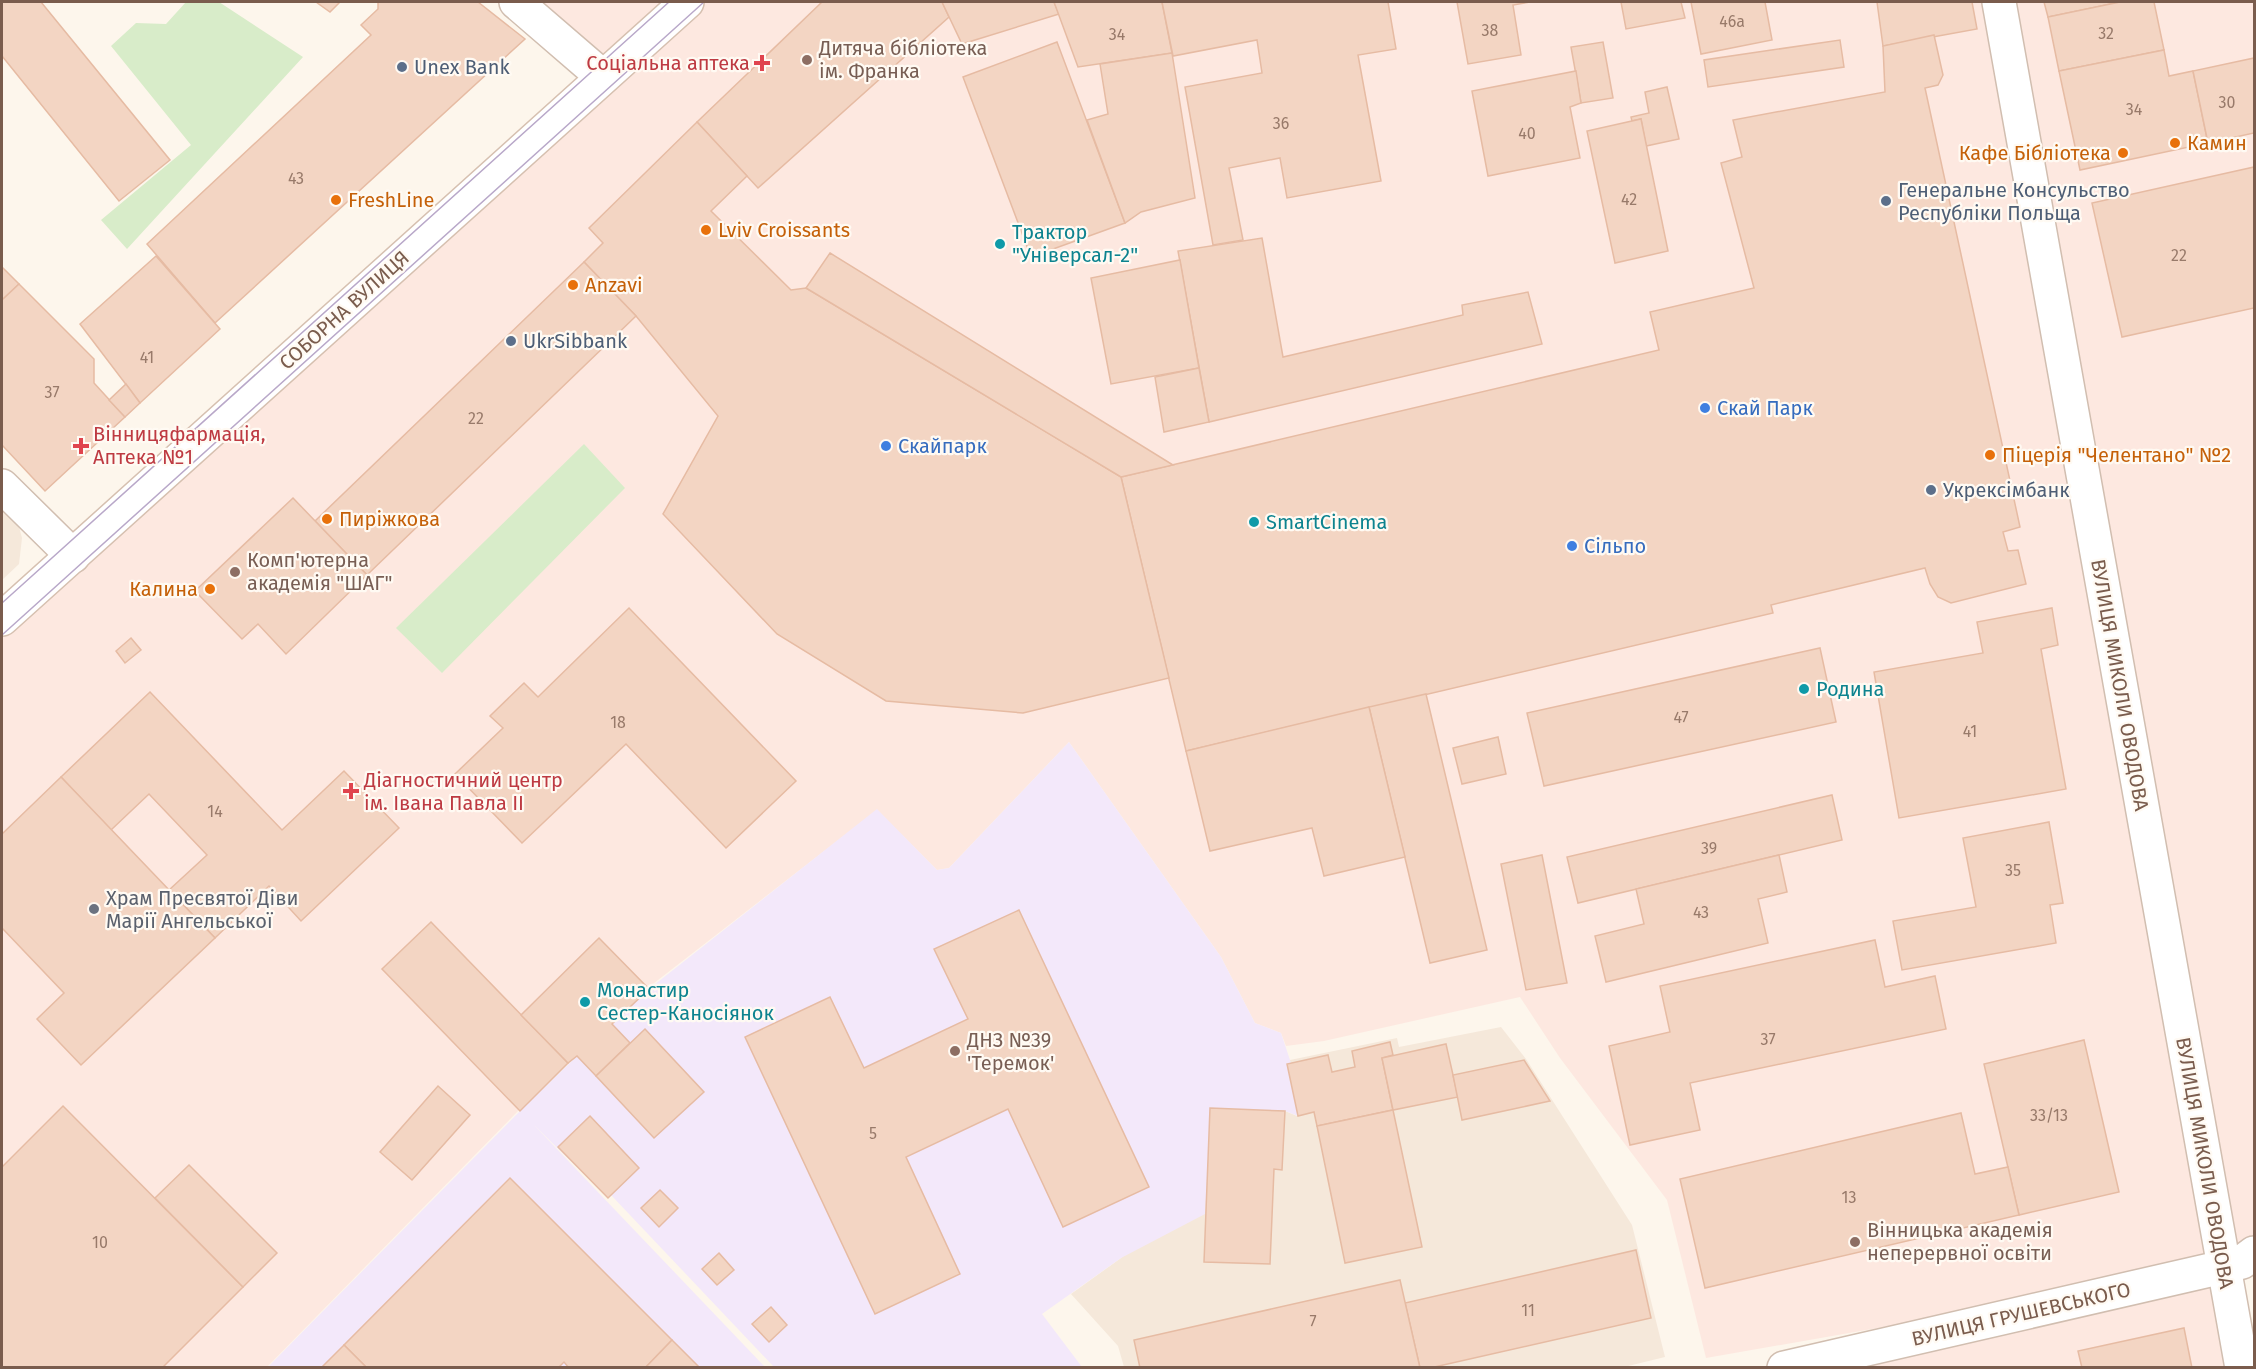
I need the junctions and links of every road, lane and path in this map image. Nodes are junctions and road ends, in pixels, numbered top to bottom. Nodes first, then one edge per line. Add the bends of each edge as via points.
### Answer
1 (516, 2) edge
2 (687, 2) edge
3 (1999, 2) edge
4 (603, 77) junction
5 (2, 486) edge
6 (73, 556) junction
7 (2, 619) edge
8 (2254, 1253) edge
9 (2223, 1267) junction
10 (1784, 1368) edge
11 (2242, 1368) edge

1 - 4 street
2 - 4 street, СОБОРНА ВУЛИЦЯ
3 - 9 street, ВУЛИЦЯ МИКОЛИ ОВОДОВА
4 - 6 street, СОБОРНА ВУЛИЦЯ
5 - 6 street
6 - 7 street, СОБОРНА ВУЛИЦЯ
8 - 9 street, ВУЛИЦЯ ГРУШЕВСЬКОГО
9 - 10 street, ВУЛИЦЯ ГРУШЕВСЬКОГО
9 - 11 street, ВУЛИЦЯ МИКОЛИ ОВОДОВА

